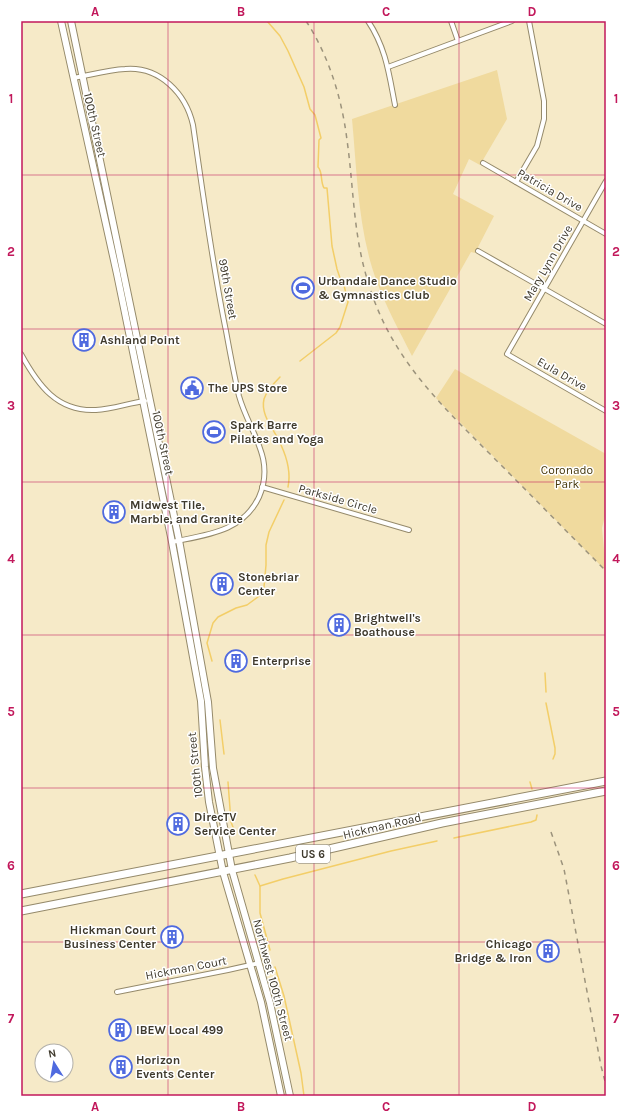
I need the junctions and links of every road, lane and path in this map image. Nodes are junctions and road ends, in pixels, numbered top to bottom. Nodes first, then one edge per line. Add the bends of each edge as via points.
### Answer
1 (61, 21) edge
2 (71, 21) edge
3 (368, 21) edge
4 (451, 21) edge
5 (512, 21) edge
6 (529, 21) edge
7 (458, 41) junction
8 (388, 67) junction
9 (82, 77) junction
10 (73, 78) junction
11 (395, 105) dead end
12 (483, 163) dead end
13 (606, 181) edge
14 (516, 182) junction
15 (583, 221) junction
16 (606, 234) edge
17 (478, 251) dead end
18 (545, 289) junction
19 (606, 324) edge
20 (21, 354) edge
21 (507, 354) joint
22 (150, 400) junction
23 (143, 401) junction
24 (606, 411) edge
25 (262, 487) junction
26 (409, 530) dead end
27 (179, 540) junction
28 (172, 542) junction
29 (606, 781) edge
30 (606, 791) edge
31 (229, 854) junction
32 (220, 855) junction
33 (232, 870) junction
34 (223, 872) junction
35 (21, 894) edge
36 (21, 911) edge
37 (259, 963) junction
38 (251, 966) junction
39 (117, 992) dead end
40 (281, 1096) edge
41 (290, 1096) edge

1 - 10 main road, 100th Street
2 - 9 main road, 100th Street
3 - 8 street via 383,49
4 - 7 street
5 - 7 street
6 - 14 street via 544,100 544,119 537,146
7 - 8 street
8 - 11 street
9 - 10 street, 99th Street
9 - 22 main road, 100th Street
9 - 25 street, 99th Street via 124,69 148,72 169,84 187,107 193,125 217,284 236,383 244,411 264,460
10 - 23 main road, 100th Street
12 - 14 street, Patricia Drive
13 - 15 street, Mary Lynn Drive
14 - 15 street, Patricia Drive
15 - 16 street, Patricia Drive
15 - 18 street, Mary Lynn Drive
17 - 18 street
18 - 19 street
18 - 21 street, Mary Lynn Drive
20 - 23 street via 44,390 70,406 97,410
21 - 24 street, Eula Drive
22 - 23 street
22 - 27 main road, 100th Street
23 - 28 main road, 100th Street
25 - 26 street, Parkside Circle
25 - 27 street, 99th Street via 254,505 236,523 217,532
27 - 28 street, 99th Street
27 - 31 main road, 100th Street via 208,702 213,768
28 - 32 main road, 100th Street via 201,702 205,767
29 - 31 main road, Hickman Road / US 6
30 - 33 main road, Hickman Road / US 6 via 442,823 322,852
31 - 32 main road, Hickman Road / US 6
31 - 33 main road, 100th Street
32 - 34 main road, 100th Street
32 - 35 main road, Hickman Road / US 6
33 - 34 main road, Hickman Road / US 6
33 - 37 main road, Northwest 100th Street
34 - 36 main road, Hickman Road / US 6
34 - 38 main road, Northwest 100th Street
37 - 38 street, Hickman Court
37 - 41 main road, Northwest 100th Street
38 - 39 street, Hickman Court
38 - 40 main road, Northwest 100th Street

